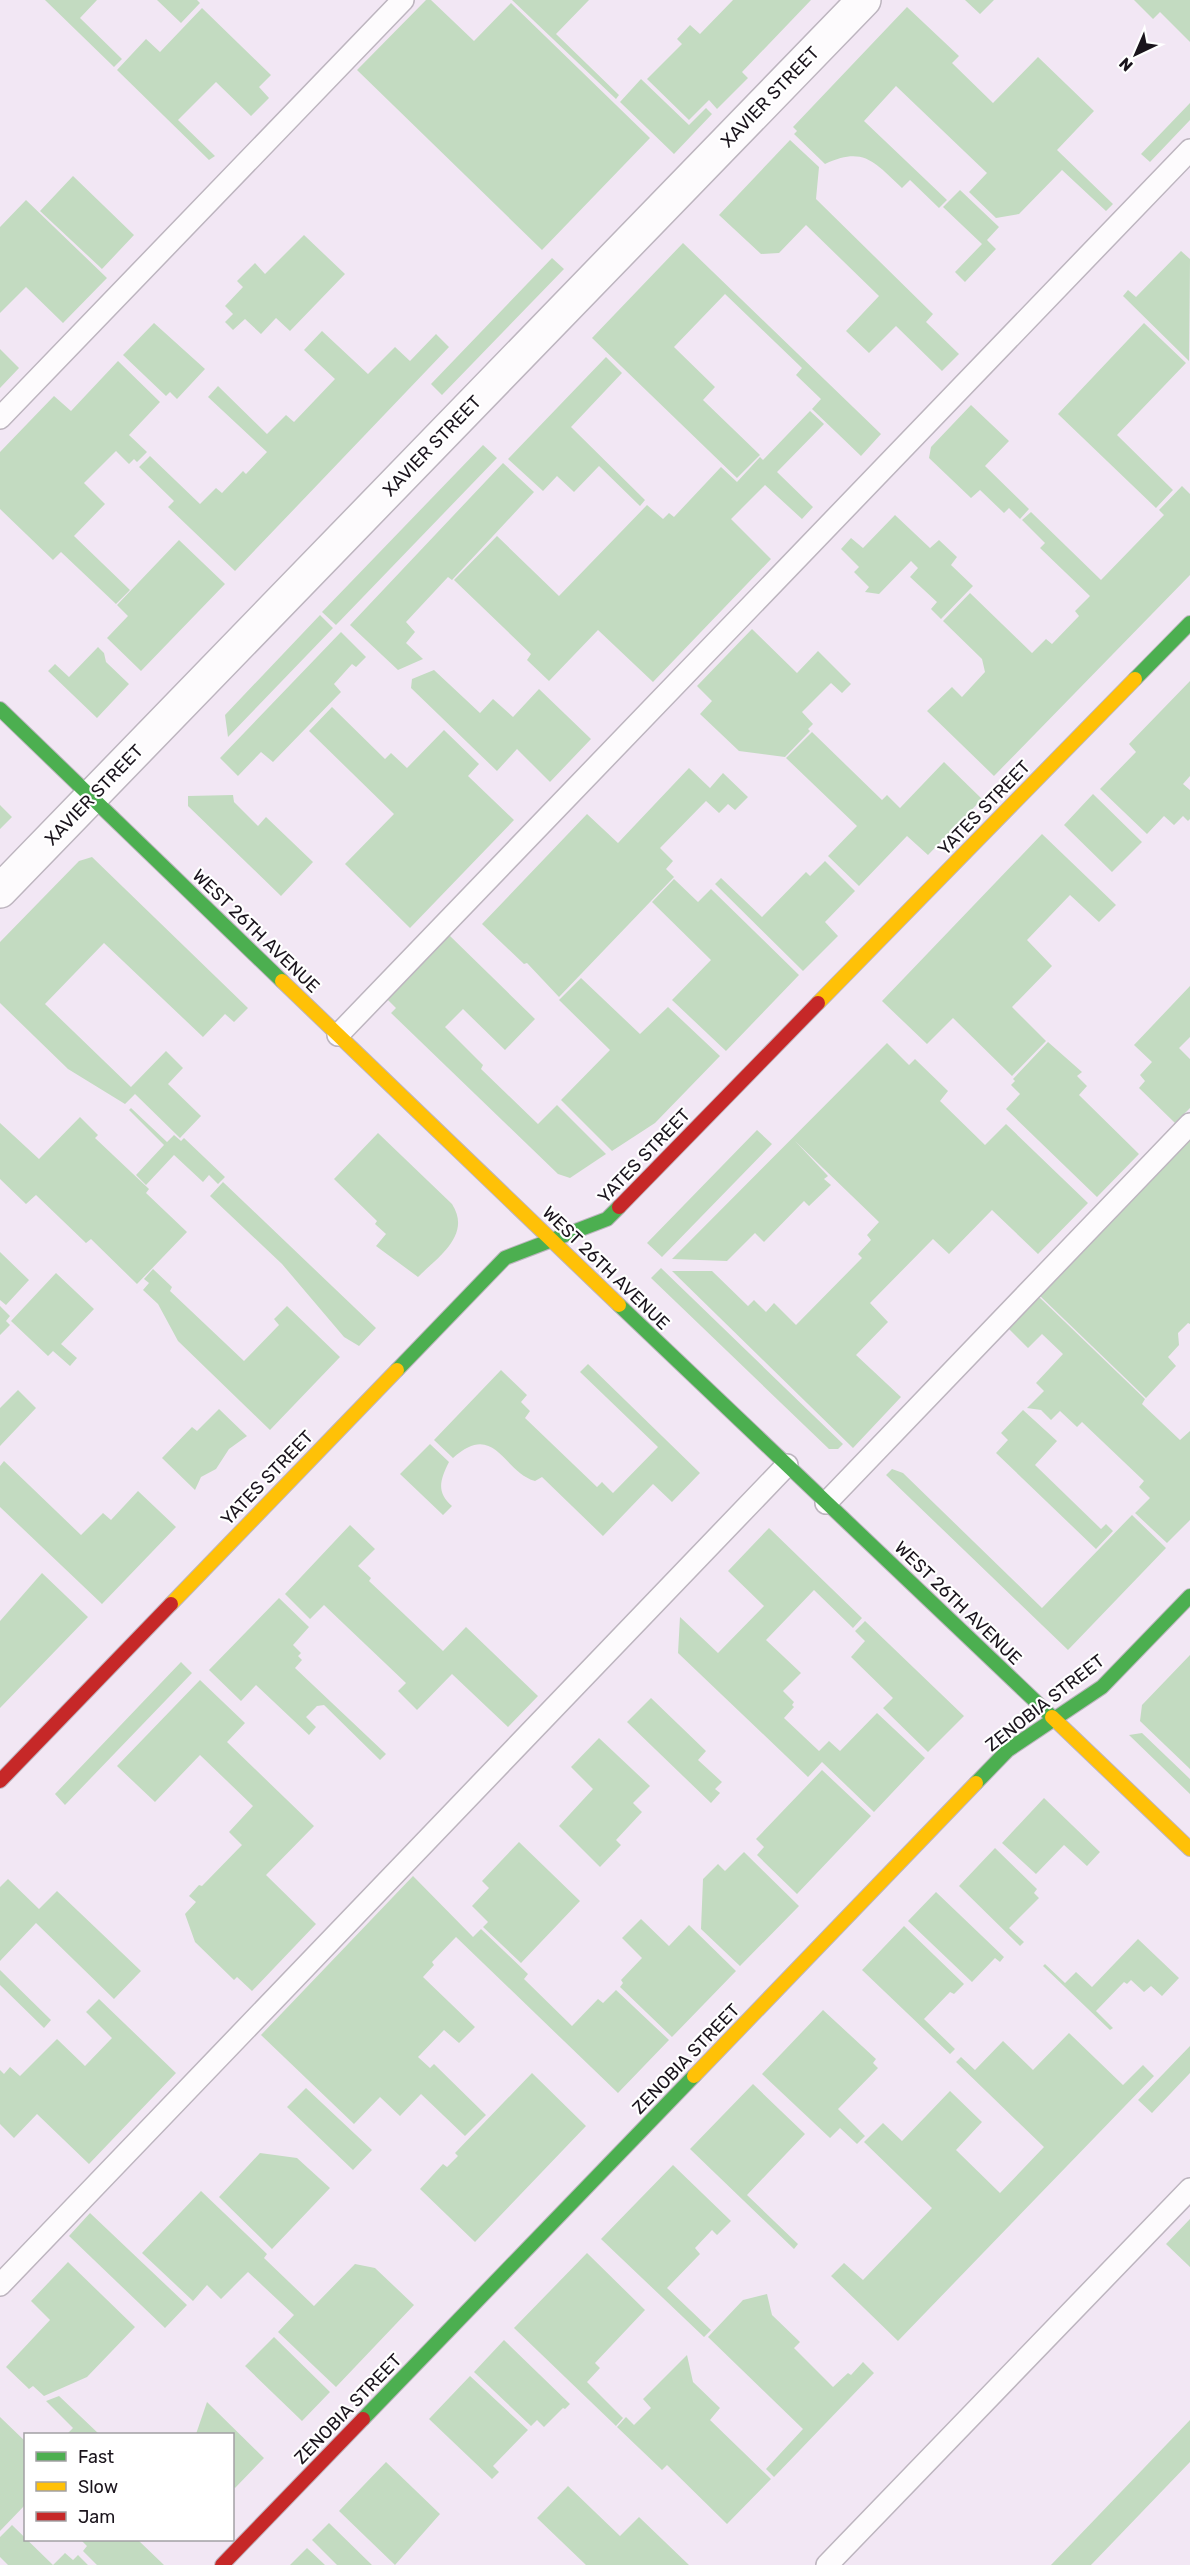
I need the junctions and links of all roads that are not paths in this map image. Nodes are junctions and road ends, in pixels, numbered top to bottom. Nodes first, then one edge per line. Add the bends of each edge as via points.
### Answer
1 (403, 0) edge
2 (864, 0) edge
3 (1190, 150) edge
4 (0, 418) edge
5 (1190, 622) edge
6 (0, 709) edge
7 (92, 798) junction
8 (0, 891) edge
9 (338, 1035) junction
10 (1190, 1124) edge
11 (551, 1240) junction
12 (787, 1465) junction
13 (826, 1503) junction
14 (1190, 1596) edge
15 (1054, 1719) junction
16 (0, 1780) edge
17 (1190, 1849) edge
18 (1190, 2189) edge
19 (0, 2285) edge
20 (222, 2565) edge
21 (828, 2565) edge

1 - 4 lane
2 - 7 street, XAVIER STREET
3 - 9 lane
5 - 11 street, YATES STREET via 607,1219
6 - 7 street, WEST 26TH AVENUE
7 - 8 street, XAVIER STREET
7 - 9 street, WEST 26TH AVENUE
9 - 11 street, WEST 26TH AVENUE
10 - 13 lane
11 - 12 street, WEST 26TH AVENUE
11 - 16 street, YATES STREET via 505,1258
12 - 13 street, WEST 26TH AVENUE
12 - 19 lane
13 - 15 street, WEST 26TH AVENUE
14 - 15 street, ZENOBIA STREET via 1102,1687
15 - 17 street, WEST 26TH AVENUE
15 - 20 street, ZENOBIA STREET via 1008,1750
18 - 21 lane

